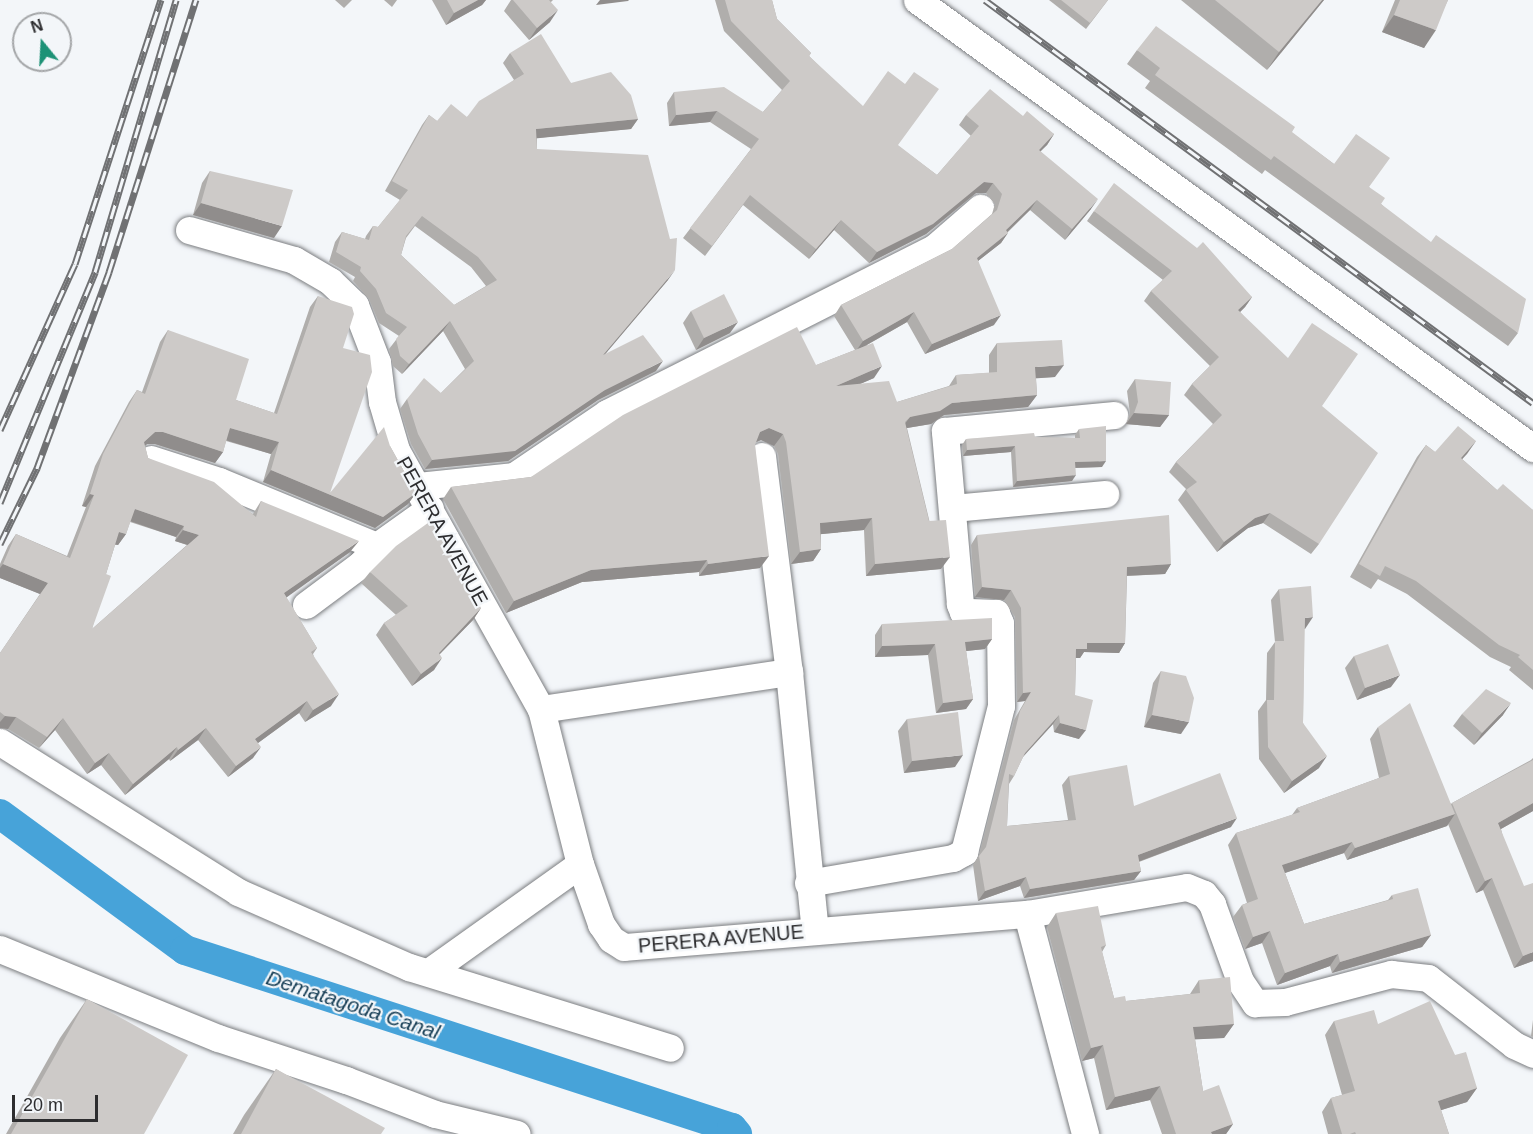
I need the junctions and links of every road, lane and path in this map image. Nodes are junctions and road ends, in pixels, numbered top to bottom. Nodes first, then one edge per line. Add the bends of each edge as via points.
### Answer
1 (917, 0) edge
2 (980, 208) dead end
3 (189, 230) dead end
4 (1114, 415) dead end
5 (1533, 448) edge
6 (762, 456) dead end
7 (151, 459) edge
8 (1105, 494) dead end
9 (424, 497) junction
10 (953, 508) junction
11 (377, 546) junction
12 (306, 605) dead end
13 (789, 672) junction
14 (541, 709) junction
15 (0, 742) edge
16 (580, 864) junction
17 (808, 883) junction
18 (1027, 914) junction
19 (815, 931) junction
20 (0, 949) edge
21 (430, 971) junction
22 (670, 1048) dead end
23 (1533, 1054) edge
24 (429, 1124) edge
25 (517, 1134) edge
26 (1085, 1134) edge

1 - 5 street
2 - 9 street via 935,247 607,413 514,476
3 - 9 street, PERERA AVENUE via 294,260 330,281 355,305 377,362 382,402 396,450
4 - 10 street via 945,431
6 - 13 street
7 - 11 street
8 - 10 street
9 - 11 street
9 - 14 street, PERERA AVENUE
10 - 17 street via 963,612 996,613 1000,623 1001,706 964,852 953,858
11 - 12 street
13 - 14 street
13 - 17 street
14 - 16 street, PERERA AVENUE
15 - 21 street via 238,892 409,967
16 - 19 street, PERERA AVENUE via 601,924 611,939 624,947
16 - 21 street
17 - 19 street
18 - 19 street, PERERA AVENUE
18 - 23 street, PERERA AVENUE via 1188,887 1204,894 1212,904 1240,981 1255,1003 1285,1002 1390,974 1428,978 1514,1045
18 - 26 street
20 - 24 street via 218,1038 346,1080
21 - 22 street via 485,992
24 - 25 street

